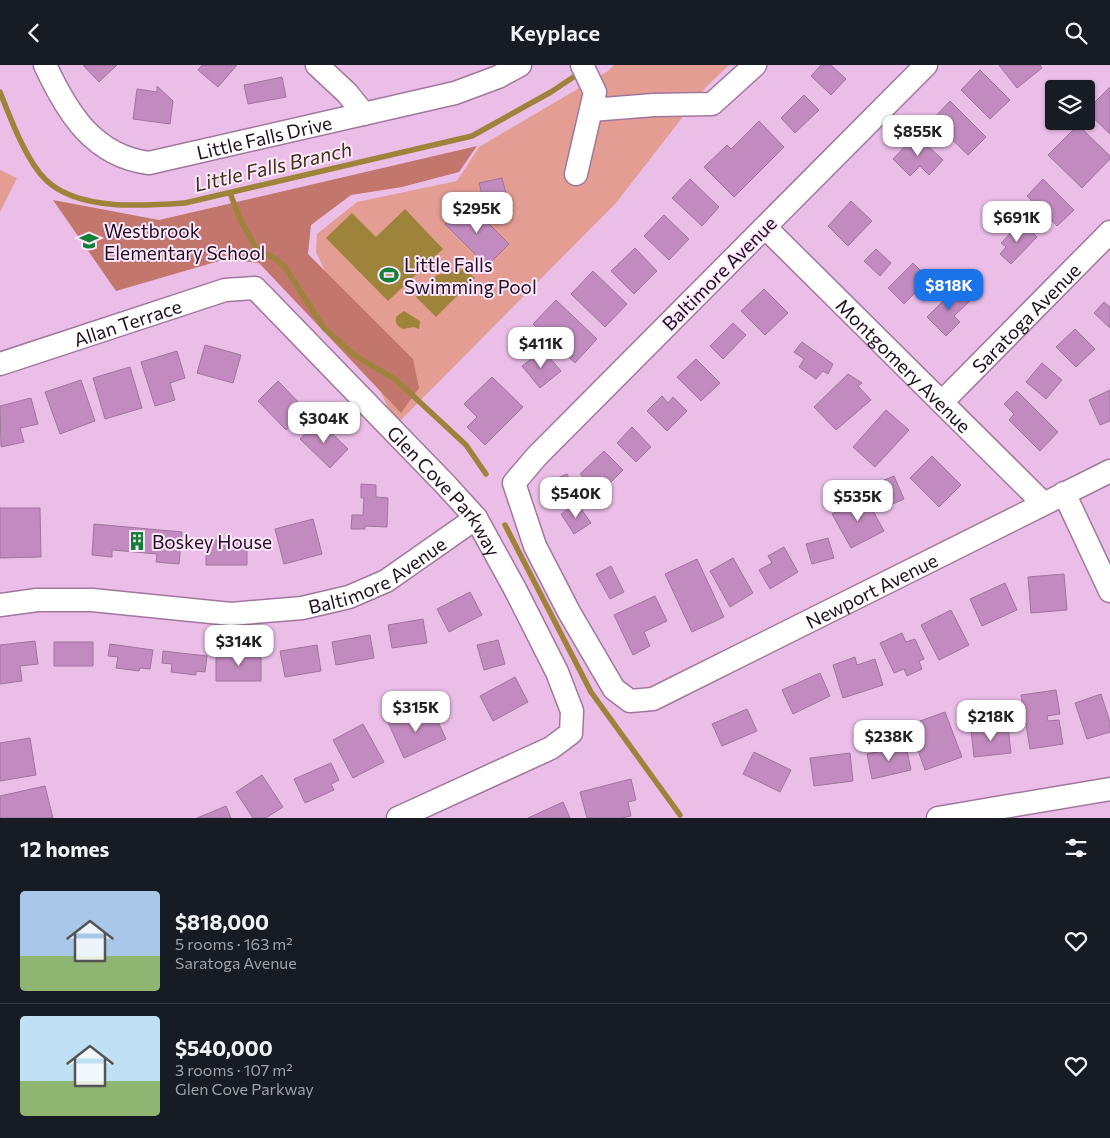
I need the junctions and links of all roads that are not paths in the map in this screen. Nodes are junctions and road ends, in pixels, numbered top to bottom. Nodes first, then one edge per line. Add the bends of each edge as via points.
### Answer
1 (45, 65) edge
2 (317, 65) edge
3 (520, 65) edge
4 (756, 65) edge
5 (926, 65) edge
6 (586, 72) edge
7 (591, 110) junction
8 (364, 114) junction
9 (576, 173) dead end
10 (764, 227) junction
11 (1110, 233) edge
12 (254, 288) joint
13 (0, 364) edge
14 (942, 402) junction
15 (1110, 471) edge
16 (1064, 493) junction
17 (1043, 503) junction
18 (476, 519) junction
19 (1110, 591) edge
20 (0, 605) edge
21 (630, 701) joint
22 (1110, 789) edge
23 (398, 818) edge
24 (938, 818) edge

1 - 8 street, Little Falls Drive via 63,102 94,141 129,161 149,163
2 - 8 street
3 - 8 street, Little Falls Drive via 455,93
4 - 7 street via 712,105
5 - 10 street, Baltimore Avenue
6 - 7 street via 596,92
7 - 9 street
10 - 14 street, Montgomery Avenue
10 - 21 street, Baltimore Avenue via 514,483 535,546 569,612 614,689
11 - 14 street, Saratoga Avenue
12 - 13 street, Allan Terrace via 226,290
12 - 18 street, Glen Cove Parkway via 445,483
14 - 17 street, Montgomery Avenue
15 - 16 street, Newport Avenue
16 - 17 street, Newport Avenue
16 - 19 street
17 - 21 street, Newport Avenue via 653,699
18 - 20 street, Baltimore Avenue via 386,581 348,597 302,608 231,614 92,600 37,600
18 - 23 street, Glen Cove Parkway via 557,672 572,711 571,733 551,748
22 - 24 street

